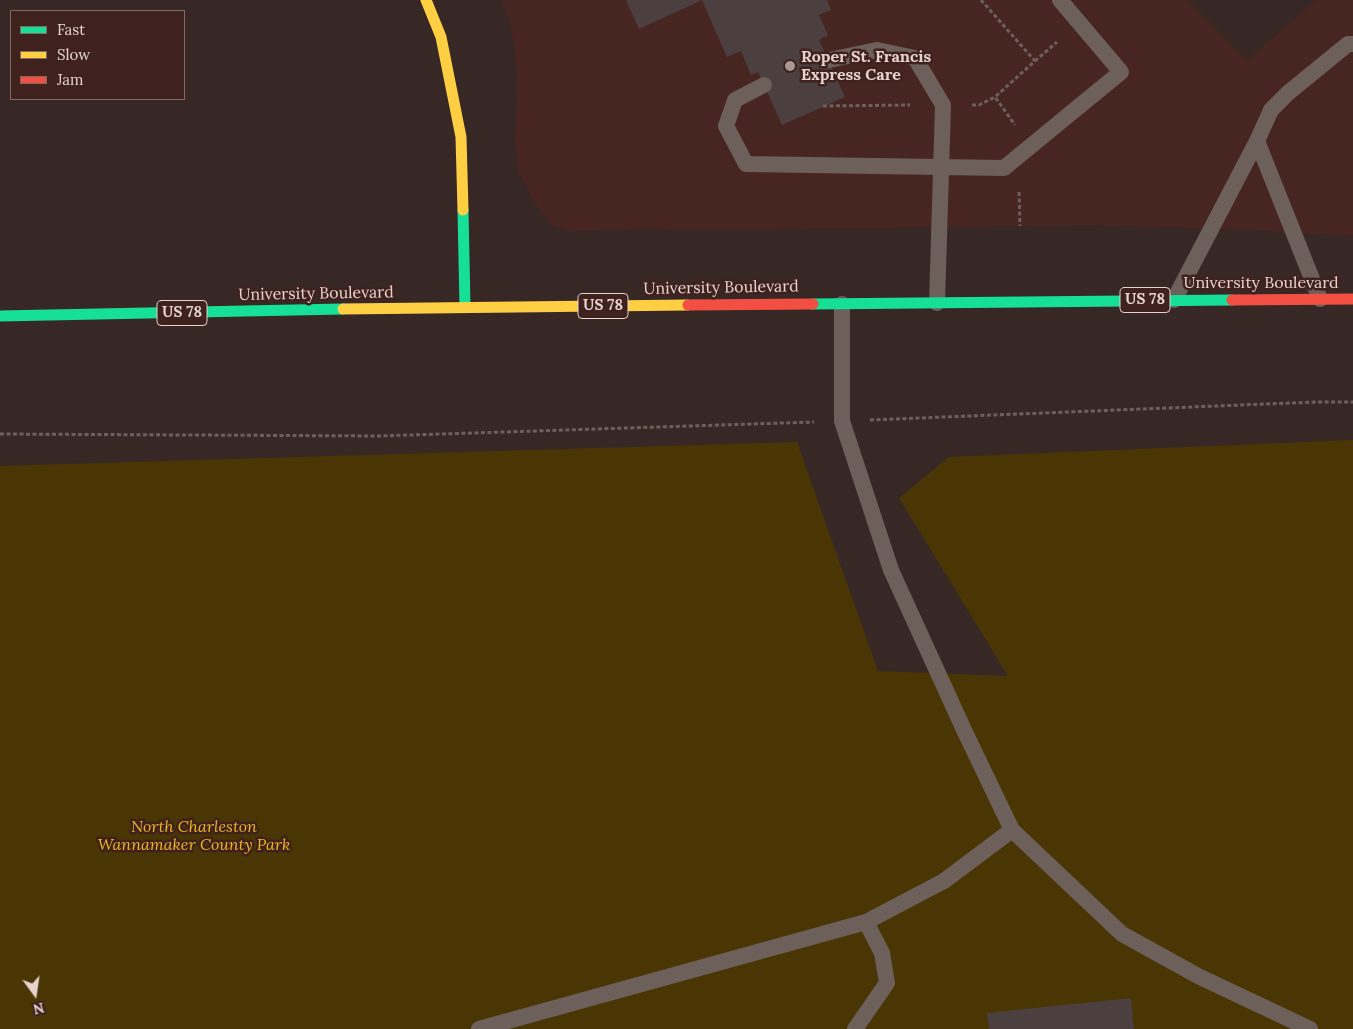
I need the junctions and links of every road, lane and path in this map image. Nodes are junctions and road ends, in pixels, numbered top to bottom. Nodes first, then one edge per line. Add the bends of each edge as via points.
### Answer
1 (426, 0) edge
2 (981, 0) edge
3 (1060, 0) edge
4 (1353, 44) edge
5 (829, 60) dead end
6 (764, 85) dead end
7 (995, 97) dead end
8 (1257, 141) junction
9 (940, 167) junction
10 (1320, 299) junction
11 (1353, 299) edge
12 (1174, 300) junction
13 (937, 302) junction
14 (842, 304) junction
15 (465, 307) junction
16 (0, 316) edge
17 (0, 434) edge
18 (379, 436) dead end
19 (1012, 830) junction
20 (866, 922) junction
21 (479, 1029) edge
22 (856, 1029) edge
23 (1310, 1029) edge

1 - 15 main road via 440,37 461,137
2 - 7 path via 1035,61
3 - 9 lane via 1121,72 1004,168
4 - 8 lane via 1348,44 1271,110
5 - 9 lane via 877,50 915,58 943,105
6 - 9 lane via 735,100 726,126 746,164
8 - 10 lane
8 - 12 lane
9 - 13 lane
10 - 11 main road, University Boulevard / US 78
10 - 12 main road, University Boulevard / US 78
12 - 13 main road, University Boulevard / US 78
13 - 14 main road, University Boulevard / US 78
14 - 15 main road, University Boulevard / US 78
14 - 19 lane via 842,421 891,570
15 - 16 main road, University Boulevard / US 78
17 - 18 path
19 - 20 lane via 944,881
19 - 23 lane via 1122,934 1198,976
20 - 21 lane
20 - 22 lane via 882,953 887,983

